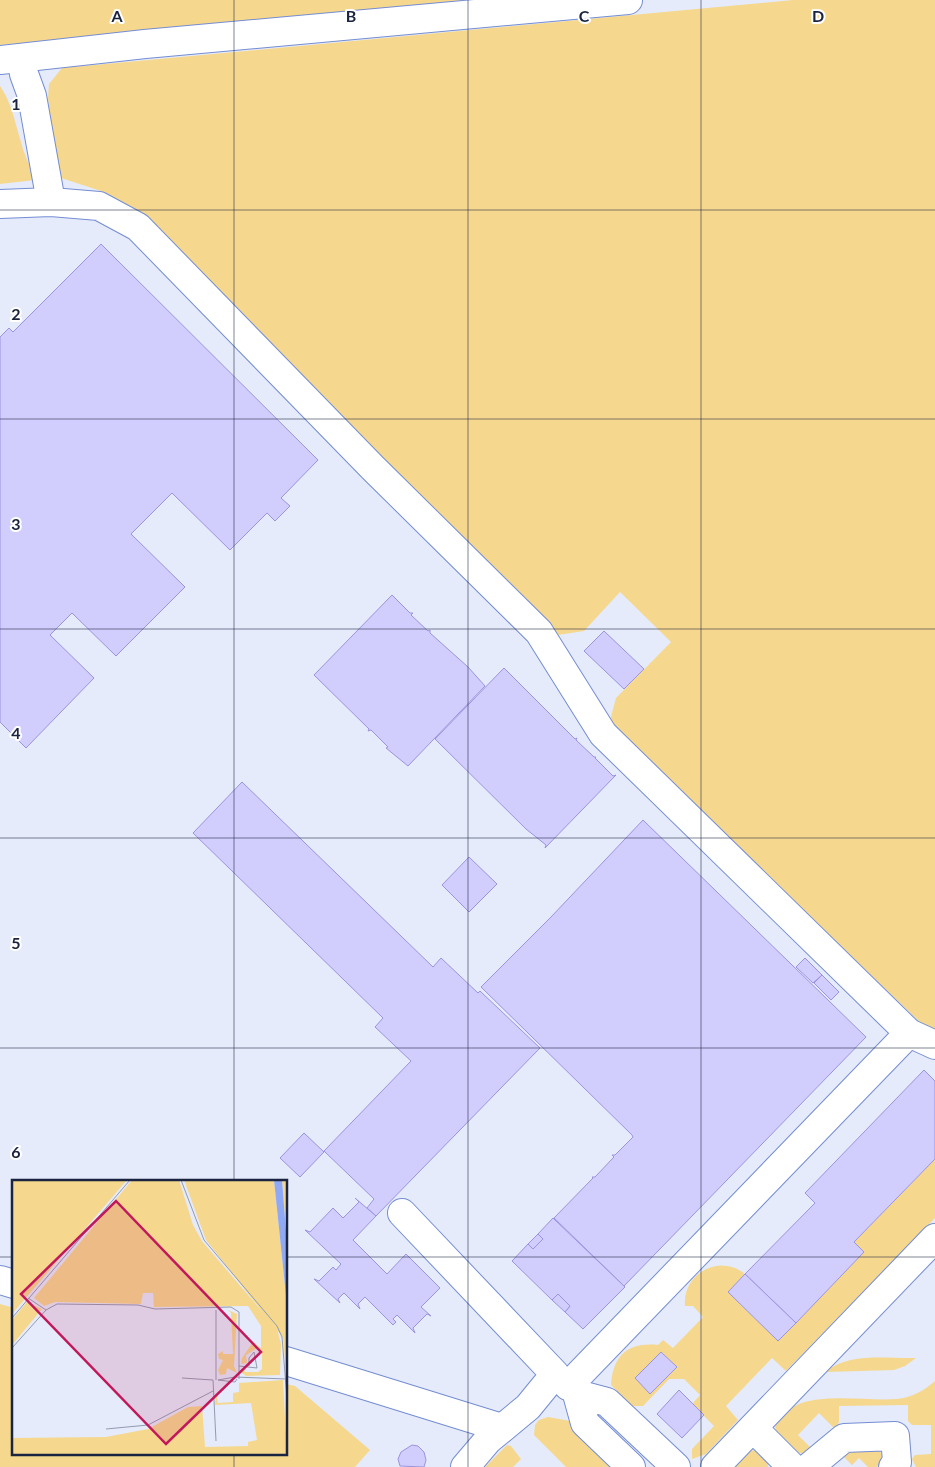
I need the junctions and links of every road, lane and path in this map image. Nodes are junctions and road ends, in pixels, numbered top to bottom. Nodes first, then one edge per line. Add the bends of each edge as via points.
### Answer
1 (628, 0) edge
2 (10, 59) edge
3 (51, 202) junction
4 (0, 204) edge
5 (909, 1033) junction
6 (935, 1045) edge
7 (402, 1213) dead end
8 (935, 1238) edge
9 (288, 1363) edge
10 (567, 1385) junction
11 (502, 1428) junction
12 (753, 1428) junction
13 (465, 1467) edge
14 (631, 1467) edge
15 (676, 1467) edge
16 (715, 1467) edge
17 (792, 1467) edge
18 (809, 1467) edge
19 (892, 1467) edge

1 - 2 lane
2 - 3 lane via 34,105
3 - 4 lane
3 - 5 lane via 99,206 138,227 373,468 539,632 603,734
5 - 6 lane
5 - 10 lane
7 - 10 lane
8 - 12 lane
9 - 11 lane
10 - 11 lane via 528,1406
10 - 14 lane via 585,1423
10 - 15 lane via 607,1402
11 - 13 lane
12 - 16 lane
12 - 17 lane
18 - 19 lane via 844,1438 895,1436 897,1462

